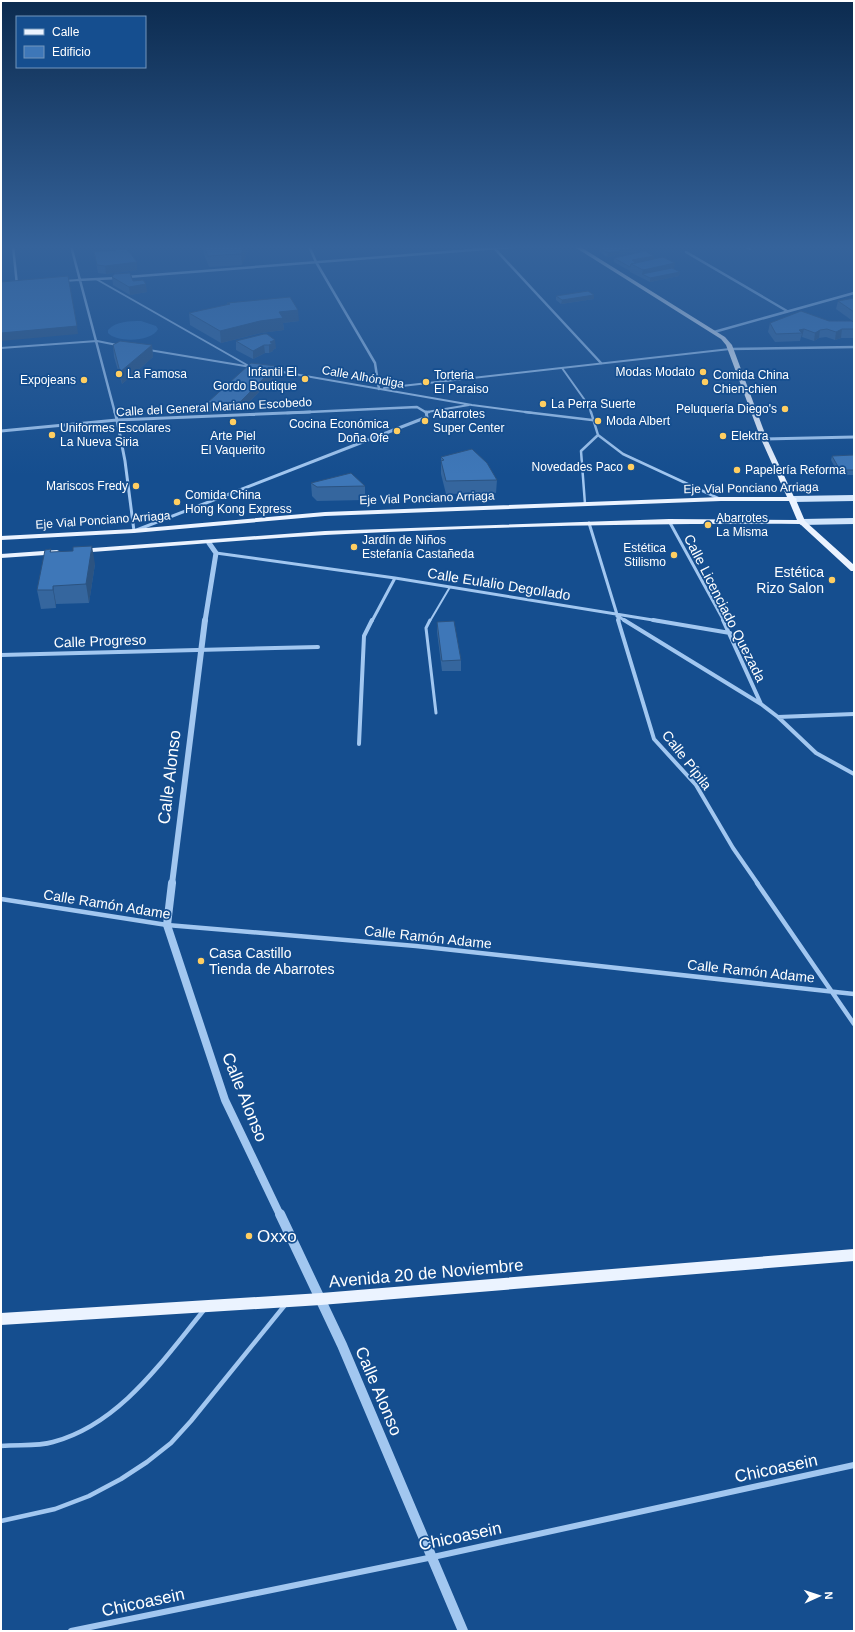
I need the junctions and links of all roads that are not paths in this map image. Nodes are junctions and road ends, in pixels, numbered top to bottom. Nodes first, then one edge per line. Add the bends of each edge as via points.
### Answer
1 (91, 322) edge
2 (172, 322) edge
3 (351, 322) edge
4 (563, 322) edge
5 (698, 322) edge
6 (748, 322) edge
7 (714, 332) junction
8 (97, 341) junction
9 (119, 346) edge
10 (854, 347) edge
11 (1, 348) edge
12 (142, 349) edge
13 (730, 349) junction
14 (601, 363) junction
15 (250, 366) junction
16 (254, 367) edge
17 (562, 368) junction
18 (269, 370) edge
19 (379, 389) junction
20 (472, 405) junction
21 (427, 412) junction
22 (117, 420) junction
23 (592, 420) junction
24 (1, 431) edge
25 (598, 435) junction
26 (854, 437) edge
27 (764, 439) junction
28 (854, 498) edge
29 (721, 499) junction
30 (793, 499) junction
31 (585, 504) junction
32 (669, 521) junction
33 (854, 521) edge
34 (802, 522) junction
35 (589, 523) junction
36 (134, 531) junction
37 (1, 538) edge
38 (209, 542) junction
39 (216, 553) junction
40 (1, 556) edge
41 (854, 569) edge
42 (395, 578) junction
43 (450, 587) junction
44 (615, 614) junction
45 (730, 633) junction
46 (318, 647) dead end
47 (200, 649) junction
48 (1, 655) edge
49 (761, 704) junction
50 (436, 713) dead end
51 (854, 714) edge
52 (778, 717) junction
53 (359, 744) dead end
54 (854, 774) edge
55 (1, 899) edge
56 (167, 925) junction
57 (832, 992) junction
58 (854, 994) edge
59 (854, 1024) edge
60 (854, 1255) edge
61 (321, 1299) junction
62 (288, 1301) junction
63 (207, 1307) junction
64 (1, 1319) edge
65 (1, 1446) edge
66 (854, 1465) edge
67 (1, 1521) edge
68 (433, 1557) junction
69 (71, 1631) edge
70 (463, 1631) edge

1 - 8 street
2 - 15 street
3 - 19 street via 375,363
4 - 14 street
5 - 7 main road
6 - 7 street
7 - 13 main road via 723,338
8 - 9 street
8 - 11 street
8 - 22 street
10 - 13 street
12 - 15 street
13 - 14 street
13 - 27 main road
14 - 17 street
15 - 16 street
17 - 19 street
17 - 23 street via 589,406
18 - 19 street, Calle Alhóndiga
19 - 20 street, Calle Alhóndiga
20 - 21 street
20 - 23 street, Calle Alhóndiga
21 - 22 street, Calle del General Mariano Escobedo via 417,407
21 - 36 street via 427,418
22 - 24 street, Calle del General Mariano Escobedo
22 - 36 street
23 - 25 street
25 - 29 street via 622,454
25 - 31 street via 581,451
26 - 27 street
27 - 30 main road
28 - 30 main road, Eje Vial Ponciano Arriaga
29 - 30 main road, Eje Vial Ponciano Arriaga
29 - 31 main road, Eje Vial Ponciano Arriaga
30 - 34 main road
31 - 36 main road, Eje Vial Ponciano Arriaga via 325,514
32 - 34 main road
32 - 35 main road
32 - 45 street, Calle Licenciado Quezada
33 - 34 main road
34 - 41 main road
35 - 38 main road via 325,533
35 - 44 street, Calle Pípila
36 - 37 main road, Eje Vial Ponciano Arriaga
38 - 39 street
38 - 40 main road
39 - 42 street, Calle Eulalio Degollado
39 - 47 street, Calle Alonso
42 - 43 street, Calle Eulalio Degollado
42 - 53 street via 364,636
43 - 44 street, Calle Eulalio Degollado
43 - 50 lane via 426,628
44 - 45 street, Calle Eulalio Degollado
44 - 49 street, Calle Licenciado Quezada
44 - 57 street, Calle Pípila via 654,739 696,785 733,848
45 - 49 street, Calle Licenciado Quezada
46 - 47 street, Calle Progreso
47 - 48 street, Calle Progreso
47 - 56 street, Calle Alonso
49 - 52 street, Calle Licenciado Quezada
51 - 52 street
52 - 54 street, Calle Licenciado Quezada via 816,753
55 - 56 street, Calle Ramón Adame
56 - 57 street, Calle Ramón Adame via 416,946
56 - 61 street, Calle Alonso via 225,1100
57 - 58 street, Calle Ramón Adame
57 - 59 street, Calle Pípila
60 - 61 main road, Avenida 20 de Noviembre
61 - 62 main road, Avenida 20 de Noviembre
61 - 68 street, Calle Alonso
62 - 63 main road, Avenida 20 de Noviembre
62 - 67 lane via 191,1421 147,1462 89,1496 54,1509
63 - 64 main road, Avenida 20 de Noviembre
63 - 65 lane via 138,1388 109,1414 71,1436 52,1442
66 - 68 street, Chicoasein
68 - 69 street, Chicoasein
68 - 70 street, Calle Alonso

